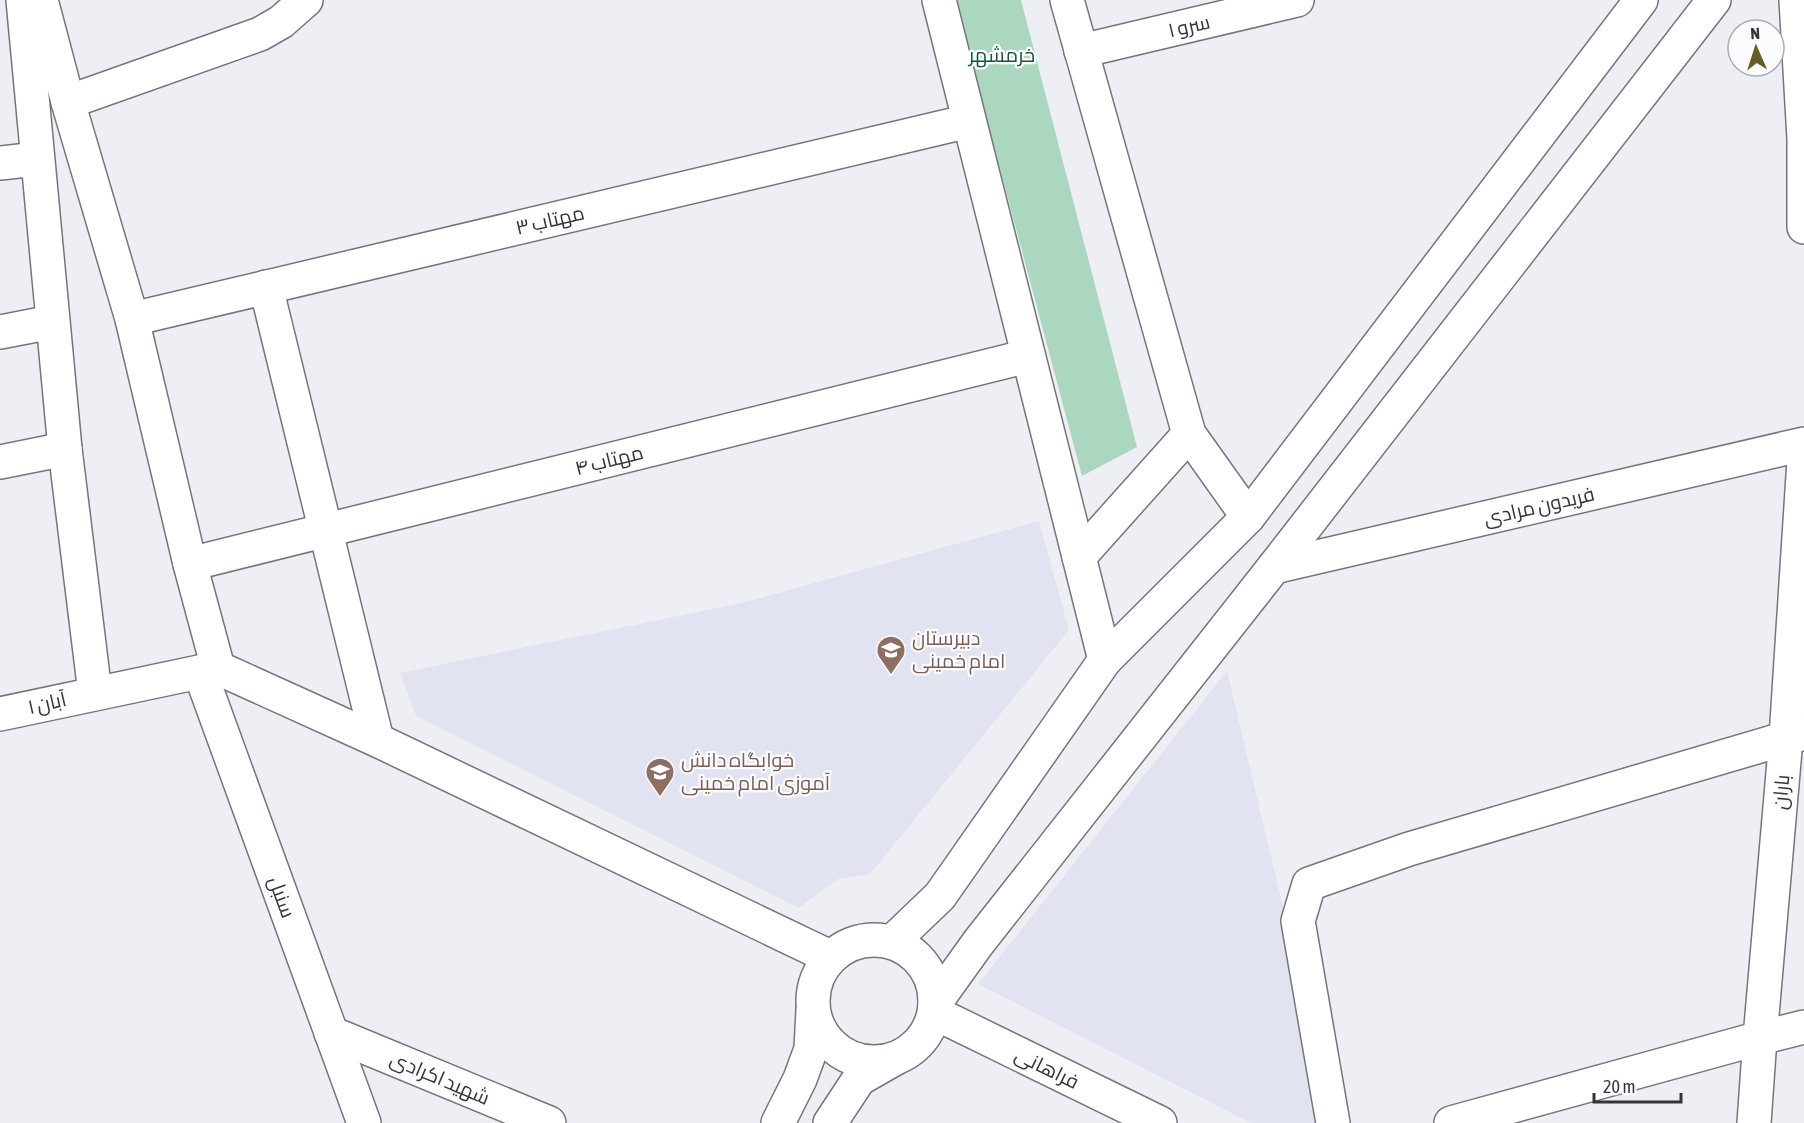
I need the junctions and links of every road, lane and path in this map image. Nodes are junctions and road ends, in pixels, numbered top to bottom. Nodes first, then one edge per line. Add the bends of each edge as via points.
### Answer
1 (22, 0) edge
2 (41, 0) edge
3 (306, 0) edge
4 (939, 0) edge
5 (1067, 0) edge
6 (1298, 0) edge
7 (1641, 0) edge
8 (1713, 0) edge
9 (1796, 0) edge
10 (1081, 51) junction
11 (68, 102) junction
12 (969, 121) junction
13 (1804, 139) edge
14 (37, 159) junction
15 (0, 163) edge
16 (1804, 227) edge
17 (266, 287) junction
18 (132, 319) junction
19 (52, 322) junction
20 (0, 332) edge
21 (1028, 356) junction
22 (1189, 434) junction
23 (1804, 444) edge
24 (65, 449) junction
25 (1804, 460) edge
26 (0, 462) edge
27 (1248, 517) junction
28 (326, 530) junction
29 (1079, 557) junction
30 (190, 564) junction
31 (1274, 567) junction
32 (1105, 660) junction
33 (209, 670) junction
34 (95, 693) junction
35 (0, 714) edge
36 (1795, 735) edge
37 (377, 740) junction
38 (892, 942) junction
39 (830, 957) junction
40 (935, 1008) junction
41 (813, 1010) junction
42 (1804, 1027) edge
43 (331, 1033) junction
44 (1760, 1038) junction
45 (899, 1057) junction
46 (801, 1079) junction
47 (1117, 1112) edge
48 (833, 1118) edge
49 (364, 1123) edge
50 (549, 1123) edge
51 (778, 1123) edge
52 (1160, 1123) edge
53 (1333, 1123) edge
54 (1451, 1123) edge
55 (1754, 1123) edge

1 - 14 street
2 - 11 street, سنبل
3 - 11 street via 260,34
4 - 12 street
5 - 10 street
6 - 10 street, سرو ۱
7 - 27 street
8 - 31 street
9 - 13 street
10 - 22 street
11 - 18 street, سنبل
12 - 17 street, مهتاب ۳
12 - 21 street
13 - 16 street
14 - 15 street
14 - 19 street
17 - 18 street, مهتاب ۳
17 - 28 street
18 - 30 street, سنبل
19 - 20 street
19 - 24 street
21 - 28 street, مهتاب ۴
21 - 29 street
22 - 27 street
22 - 29 street
23 - 31 street, فریدون مرادی
24 - 26 street
24 - 34 street
25 - 36 street, باران
27 - 32 street
28 - 30 street, مهتاب ۴
28 - 37 street
29 - 32 street
30 - 33 street, سنبل
31 - 40 street via 978,943
32 - 38 street via 940,896
33 - 34 street, آبان ۱
33 - 37 street
33 - 43 street, سنبل
34 - 35 street, آبان ۱
36 - 44 street, باران
36 - 53 street via 1409,849 1309,884 1298,921
37 - 39 street
38 - 39 street via 859,941
38 - 40 street via 922,961 936,994
39 - 41 street via 813,991
40 - 45 street via 928,1031 916,1046
40 - 47 street, فراهانی
41 - 45 street via 819,1028 844,1054 880,1062
41 - 46 street via 811,1049
42 - 44 street
43 - 49 street, سنبل
43 - 50 street, شهید اکرادی
44 - 54 street
44 - 55 street, باران
45 - 48 street via 859,1079
46 - 48 street via 820,1080 834,1094
46 - 51 street
47 - 52 street, فراهانی

